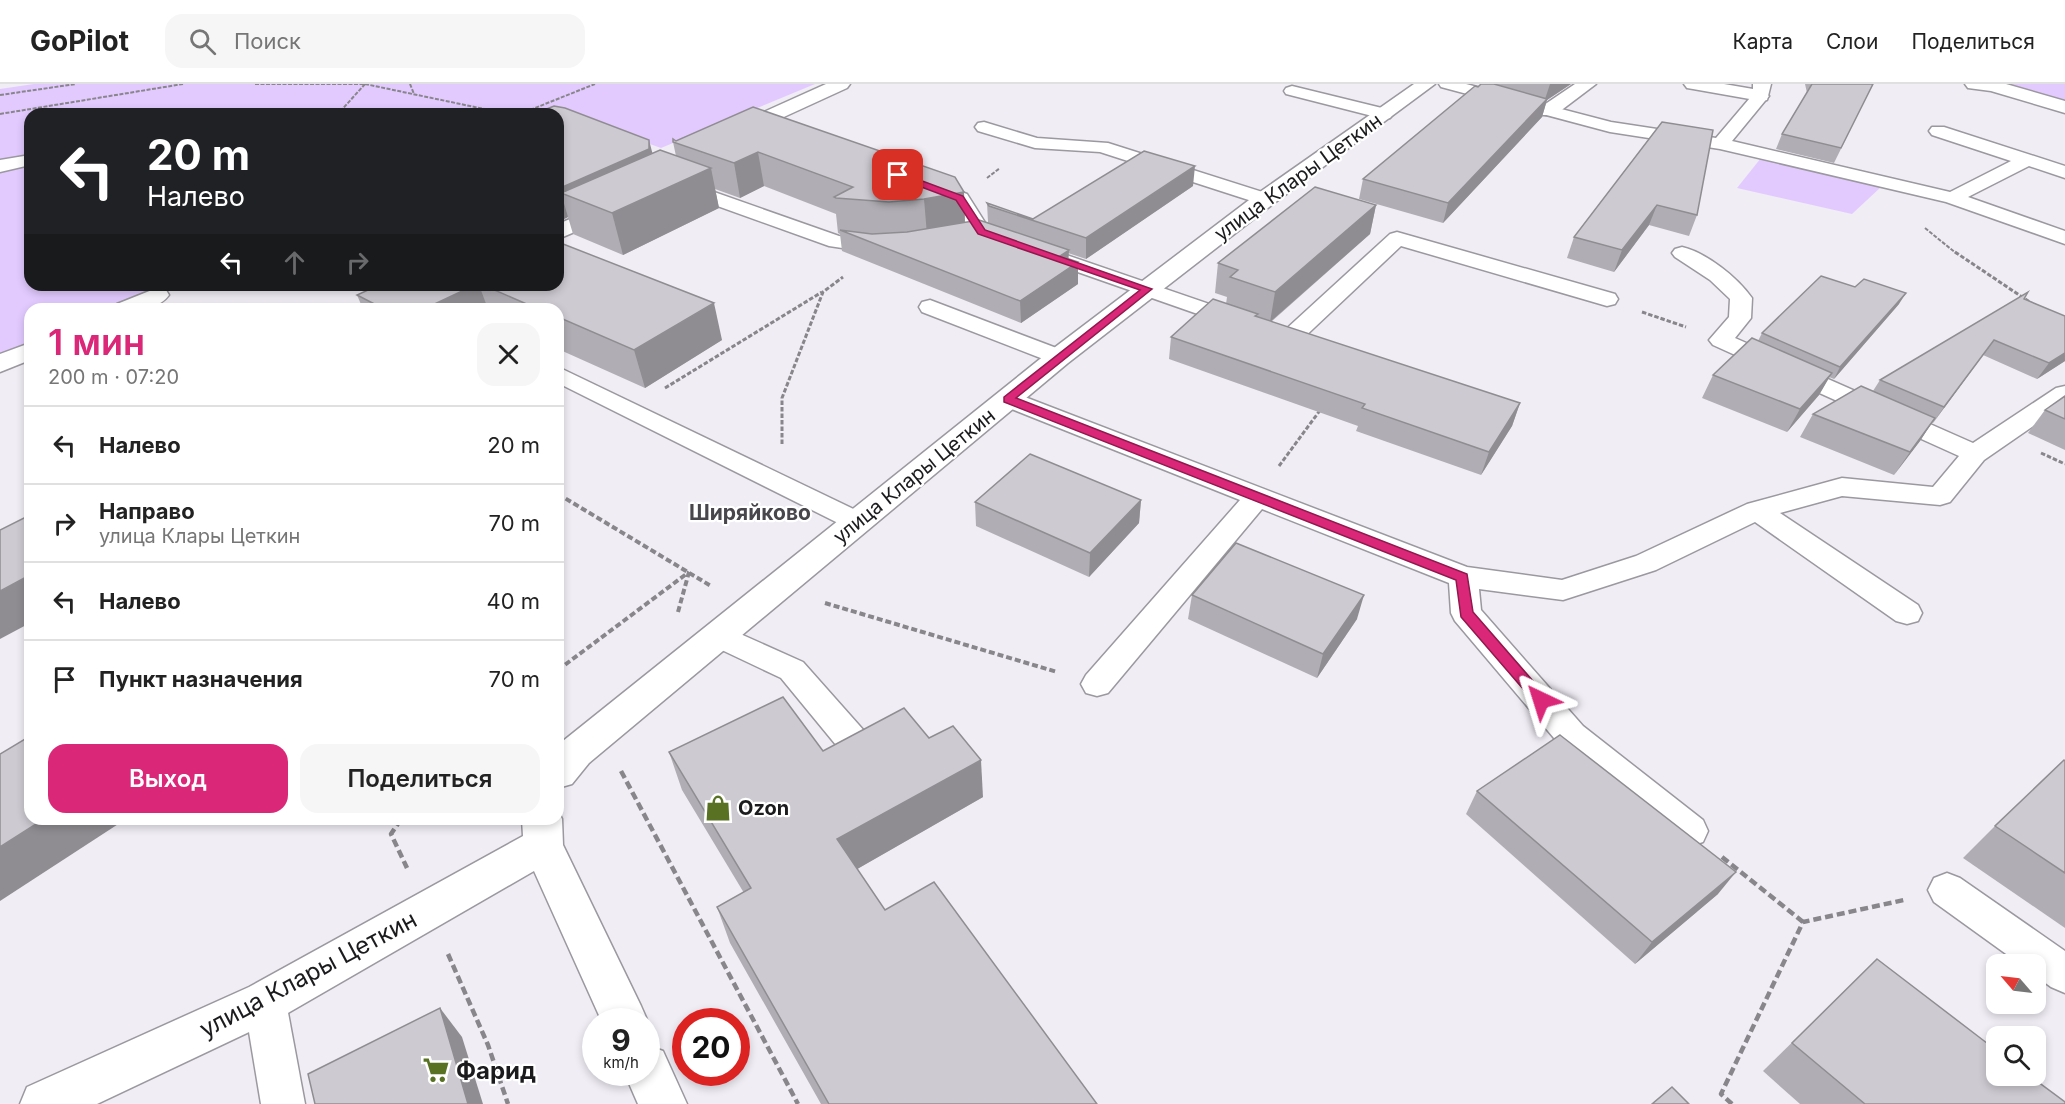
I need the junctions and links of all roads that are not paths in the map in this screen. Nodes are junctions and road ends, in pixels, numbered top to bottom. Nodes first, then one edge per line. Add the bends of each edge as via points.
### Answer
1 (841, 84) edge
2 (1426, 84) edge
3 (1448, 84) edge
4 (1587, 84) edge
5 (1693, 84) edge
6 (1974, 84) edge
7 (1761, 90) edge
8 (1292, 91) dead end
9 (2065, 108) edge
10 (1548, 111) junction
11 (1384, 114) junction
12 (984, 127) dead end
13 (1938, 131) dead end
14 (711, 143) edge
15 (1720, 144) junction
16 (2027, 159) junction
17 (24, 161) edge
18 (0, 166) edge
19 (2065, 172) edge
20 (908, 179) edge
21 (665, 180) edge
22 (1952, 198) junction
23 (1265, 199) junction
24 (628, 200) edge
25 (564, 229) edge
26 (981, 232) junction
27 (960, 237) edge
28 (2065, 238) edge
29 (1004, 240) edge
30 (906, 246) edge
31 (1026, 247) edge
32 (1682, 253) dead end
33 (1147, 289) junction
34 (157, 295) dead end
35 (1607, 299) road end
36 (139, 303) edge
37 (930, 307) dead end
38 (24, 354) edge
39 (1059, 357) junction
40 (0, 364) edge
41 (564, 377) edge
42 (2065, 393) edge
43 (1008, 399) junction
44 (1975, 454) junction
45 (1257, 496) junction
46 (1757, 510) junction
47 (858, 522) junction
48 (1463, 577) junction
49 (1907, 613) dead end
50 (718, 635) junction
51 (1097, 684) road end
52 (862, 752) edge
53 (564, 766) edge
54 (1690, 831) road end
55 (542, 832) edge
56 (1947, 890) road end
57 (2065, 974) edge
58 (265, 1002) junction
59 (619, 1008) edge
60 (654, 1086) edge
61 (44, 1104) edge
62 (283, 1104) edge
63 (663, 1104) edge

1 - 14 street
2 - 11 street, улица Клары Цеткин
3 - 10 lane
4 - 10 street
5 - 7 street
6 - 9 street
7 - 15 lane
8 - 11 lane
10 - 15 lane via 1610,127
11 - 23 street, улица Клары Цеткин
12 - 23 lane via 1035,143 1102,147
13 - 16 lane
15 - 22 lane
16 - 19 lane
16 - 22 lane
17 - 18 lane
20 - 26 lane via 960,198
21 - 30 lane via 836,242 882,248
22 - 28 lane
23 - 33 street, улица Клары Цеткин
24 - 25 street
26 - 27 lane
26 - 29 lane
31 - 33 lane
32 - 44 lane via 1718,275 1741,298 1740,318 1721,339
33 - 35 lane via 1288,339 1397,238
33 - 39 street, улица Клары Цеткин
34 - 36 street
37 - 39 lane
38 - 40 street
39 - 43 street, улица Клары Цеткин
41 - 47 lane
42 - 44 lane
43 - 45 lane
43 - 47 street, улица Клары Цеткин
44 - 46 lane via 1940,496 1842,487
45 - 48 lane
45 - 51 lane
46 - 48 lane via 1646,562 1563,590
46 - 49 lane
47 - 50 street, улица Клары Цеткин
48 - 54 lane via 1466,614 1571,735
50 - 52 lane via 792,670
50 - 53 street, улица Клары Цеткин
55 - 58 street, улица Клары Цеткин via 428,910
55 - 59 street
56 - 57 lane
58 - 61 street, улица Клары Цеткин
58 - 62 lane
60 - 63 street

